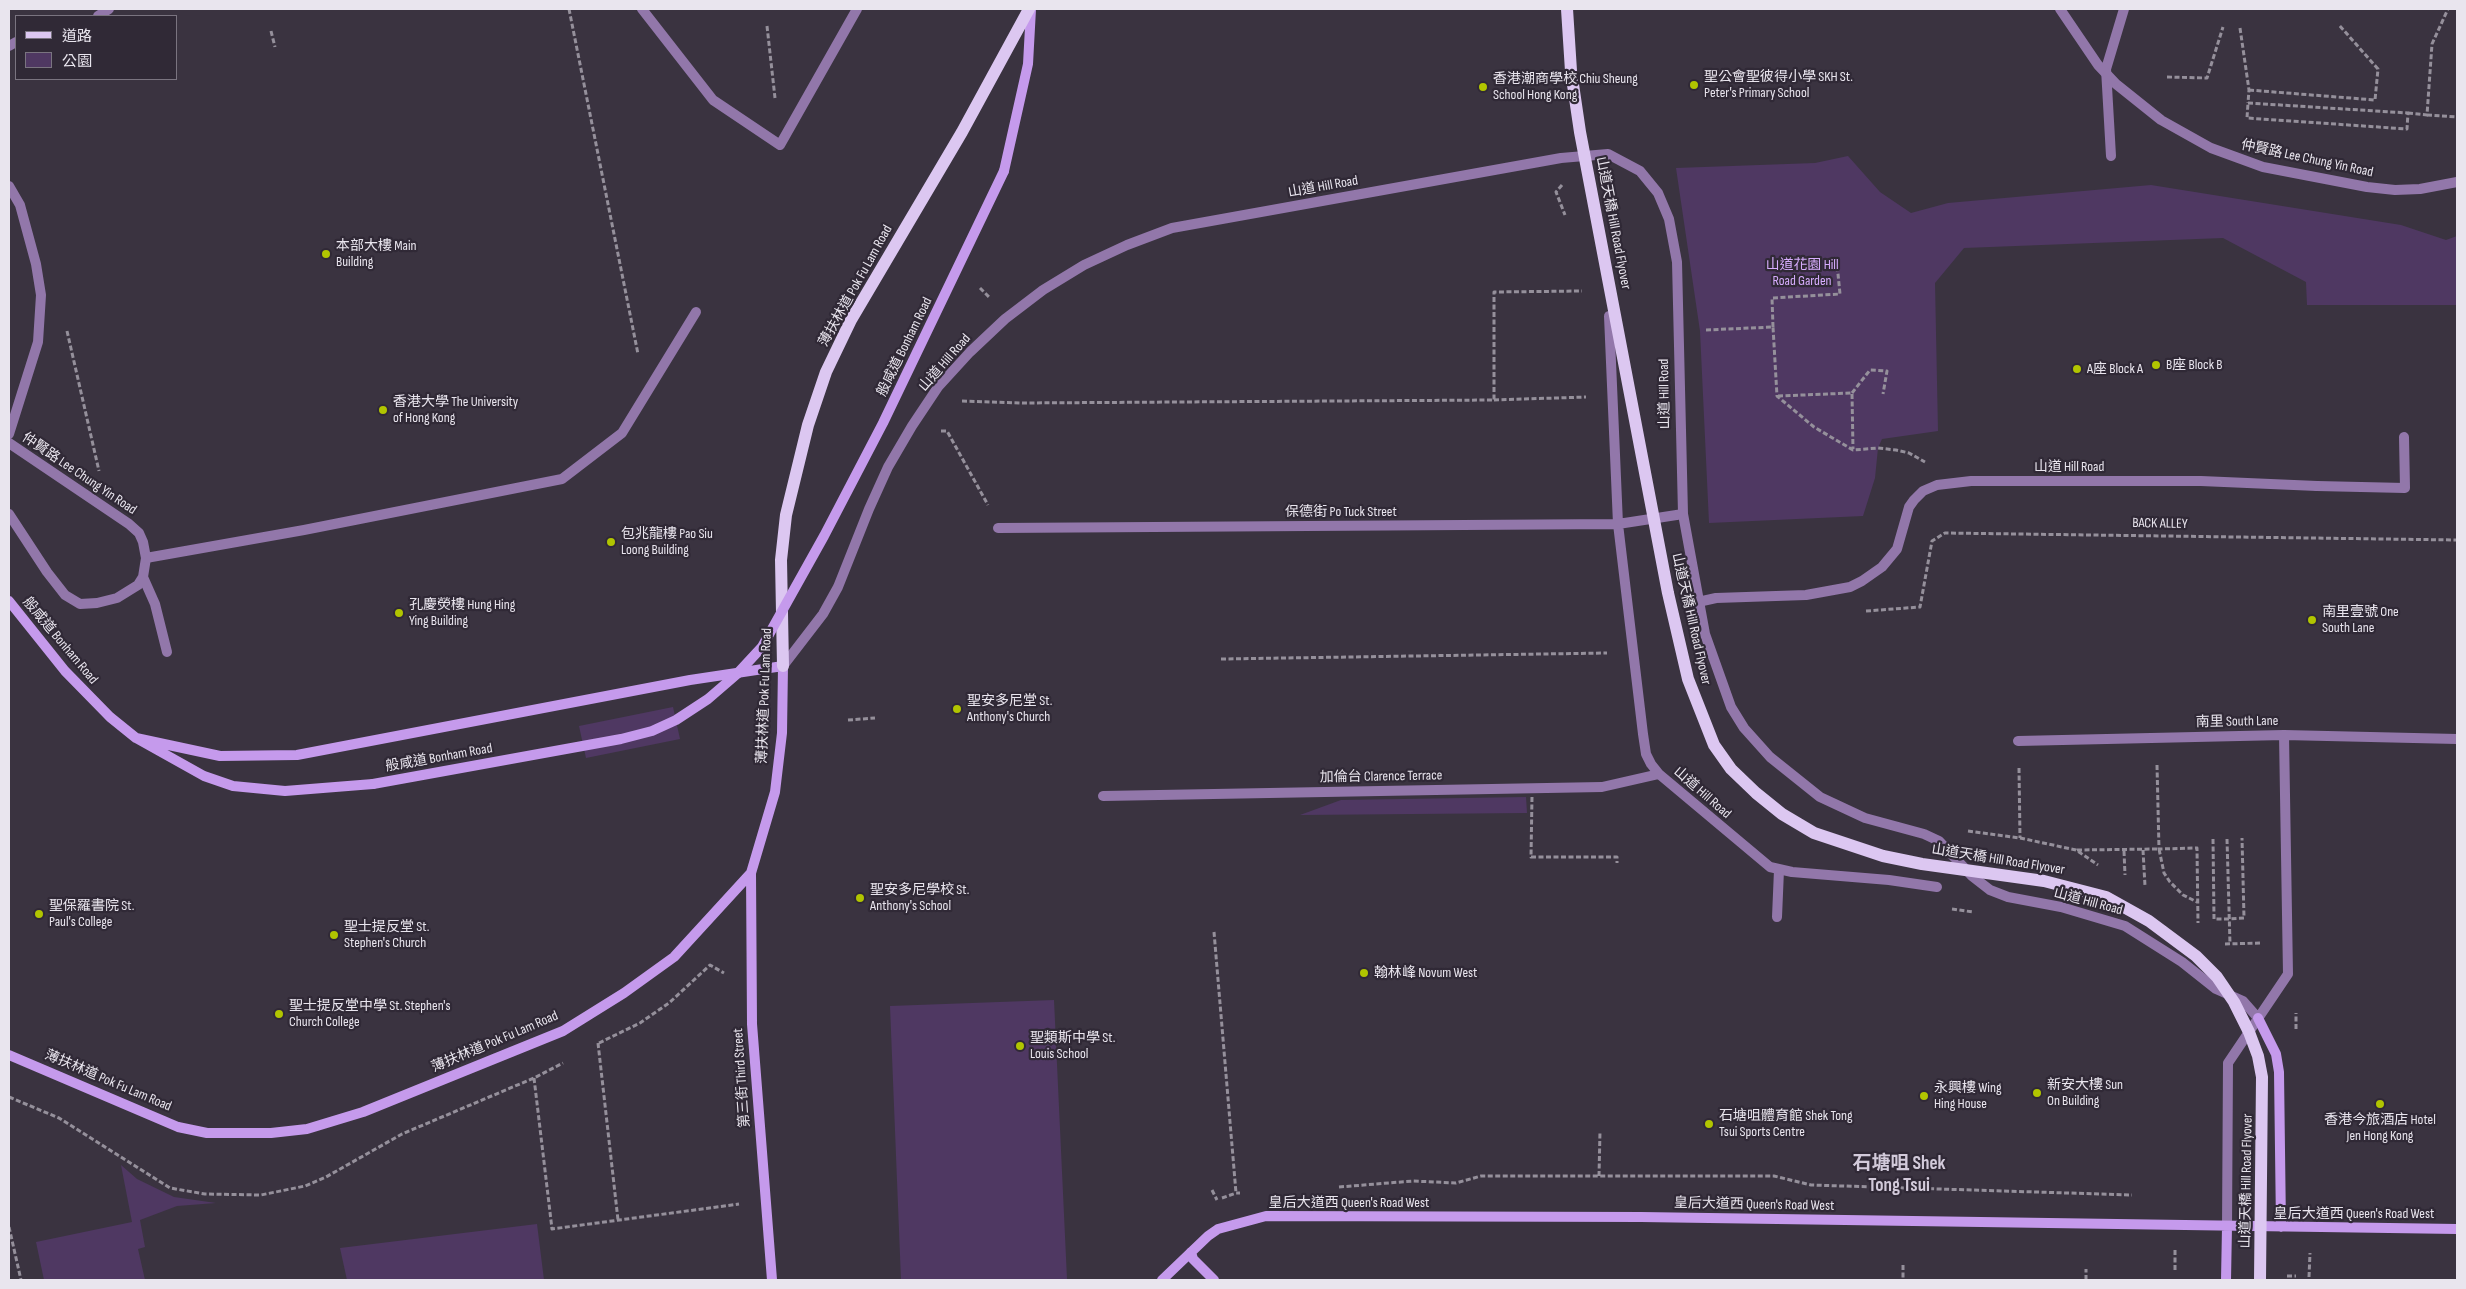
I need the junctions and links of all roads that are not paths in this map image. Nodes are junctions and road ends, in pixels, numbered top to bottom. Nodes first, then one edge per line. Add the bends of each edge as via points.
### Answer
1 (642, 9) edge
2 (857, 9) edge
3 (1030, 9) edge
4 (1567, 9) edge
5 (2060, 9) edge
6 (2124, 9) edge
7 (2111, 156) dead end
8 (2457, 182) edge
9 (9, 186) edge
10 (696, 312) dead end
11 (1609, 316) dead end
12 (9, 434) edge
13 (2404, 437) dead end
14 (9, 442) edge
15 (9, 514) edge
16 (1683, 514) junction
17 (1618, 524) junction
18 (998, 528) dead end
19 (146, 558) junction
20 (143, 577) junction
21 (9, 601) edge
22 (1698, 602) junction
23 (167, 652) dead end
24 (783, 666) junction
25 (2284, 734) junction
26 (136, 738) junction
27 (2457, 739) edge
28 (2018, 740) dead end
29 (1659, 774) junction
30 (1103, 796) dead end
31 (1779, 870) junction
32 (751, 873) junction
33 (1937, 887) dead end
34 (1777, 917) dead end
35 (2258, 1018) junction
36 (9, 1056) edge
37 (2227, 1227) junction
38 (2281, 1227) junction
39 (2457, 1229) edge
40 (1191, 1252) junction
41 (772, 1280) edge
42 (1162, 1280) edge
43 (1214, 1280) edge
44 (2226, 1280) edge
45 (2260, 1280) edge

1 - 2 street via 713,100 780,145
3 - 24 main road, 薄扶林道 Pok Fu Lam Road via 851,320 826,372 800,452 786,515 782,560
3 - 26 main road, 般咸道 Bonham Road, bridge via 1028,64 1004,170 900,390 762,647 708,699 652,731 602,742 373,784 285,791 233,786 204,776
4 - 45 main road, 山道天橋 Hill Road Flyover, bridge via 1569,54 1580,132 1672,611 1688,679 1714,745 1756,793 1782,814 1814,832 1883,856 2044,881 2106,897 2149,921 2196,956 2217,977 2234,1002 2249,1032 2260,1070 2263,1098
5 - 8 street, 仲賢路 Lee Chung Yin Road, bridge via 2098,65 2116,84 2161,120 2210,148 2263,167 2395,190
6 - 7 street via 2106,69
9 - 12 street, 仲賢路 Lee Chung Yin Road via 20,205 41,295 38,342
10 - 19 street via 622,434 562,479
11 - 17 street, 山道 Hill Road
13 - 22 street, 山道 Hill Road via 2405,488 2201,481 1971,481 1937,485 1923,491 1909,507 1897,549 1882,567 1850,587 1806,595 1716,598
14 - 19 street, 仲賢路 Lee Chung Yin Road via 129,524 139,533
15 - 20 street via 30,550 65,595 80,604 97,603 130,592
16 - 17 street, 保德街 Po Tuck Street
16 - 22 street, 山道 Hill Road
16 - 24 street, 山道 Hill Road via 1677,262 1670,219 1658,193 1640,171 1608,154 1561,158 1172,228 1084,265 1043,290 970,352 928,403 888,467 838,587 823,614
17 - 18 street, 保德街 Po Tuck Street
17 - 29 street, 山道 Hill Road via 1646,754
19 - 20 street, 仲賢路 Lee Chung Yin Road
20 - 23 street via 156,604
21 - 26 main road, 般咸道 Bonham Road via 87,695
22 - 35 street, 山道 Hill Road via 1705,634 1731,707 1744,728 1770,757 1820,797 1865,818 1939,840 1972,876 1990,890 2125,926 2182,962 2216,989 2243,1001
24 - 26 main road, 般咸道 Bonham Road via 690,680 297,755 220,756
24 - 32 main road, 薄扶林道 Pok Fu Lam Road via 782,733 775,792
25 - 27 street, 南里 South Lane
25 - 28 street, 南里 South Lane
25 - 35 street via 2288,974
29 - 30 street, 加倫台 Clarence Terrace via 1602,787
29 - 31 street, 山道 Hill Road via 1746,848
31 - 33 street, 山道 Hill Road
31 - 34 street
32 - 36 main road, 薄扶林道 Pok Fu Lam Road via 674,957 563,1031 363,1112 307,1128 271,1133 207,1133 178,1126
32 - 41 main road, 第三街 Third Street via 752,1024
35 - 37 street via 2228,1063
35 - 38 main road via 2276,1054 2279,1072
37 - 38 main road, 皇后大道西 Queen's Road West
37 - 40 main road, 皇后大道西 Queen's Road West via 1650,1217 1266,1216 1218,1229
37 - 44 main road
38 - 39 main road, 皇后大道西 Queen's Road West
40 - 42 main road, 皇后大道西 Queen's Road West
40 - 43 main road via 1193,1259

